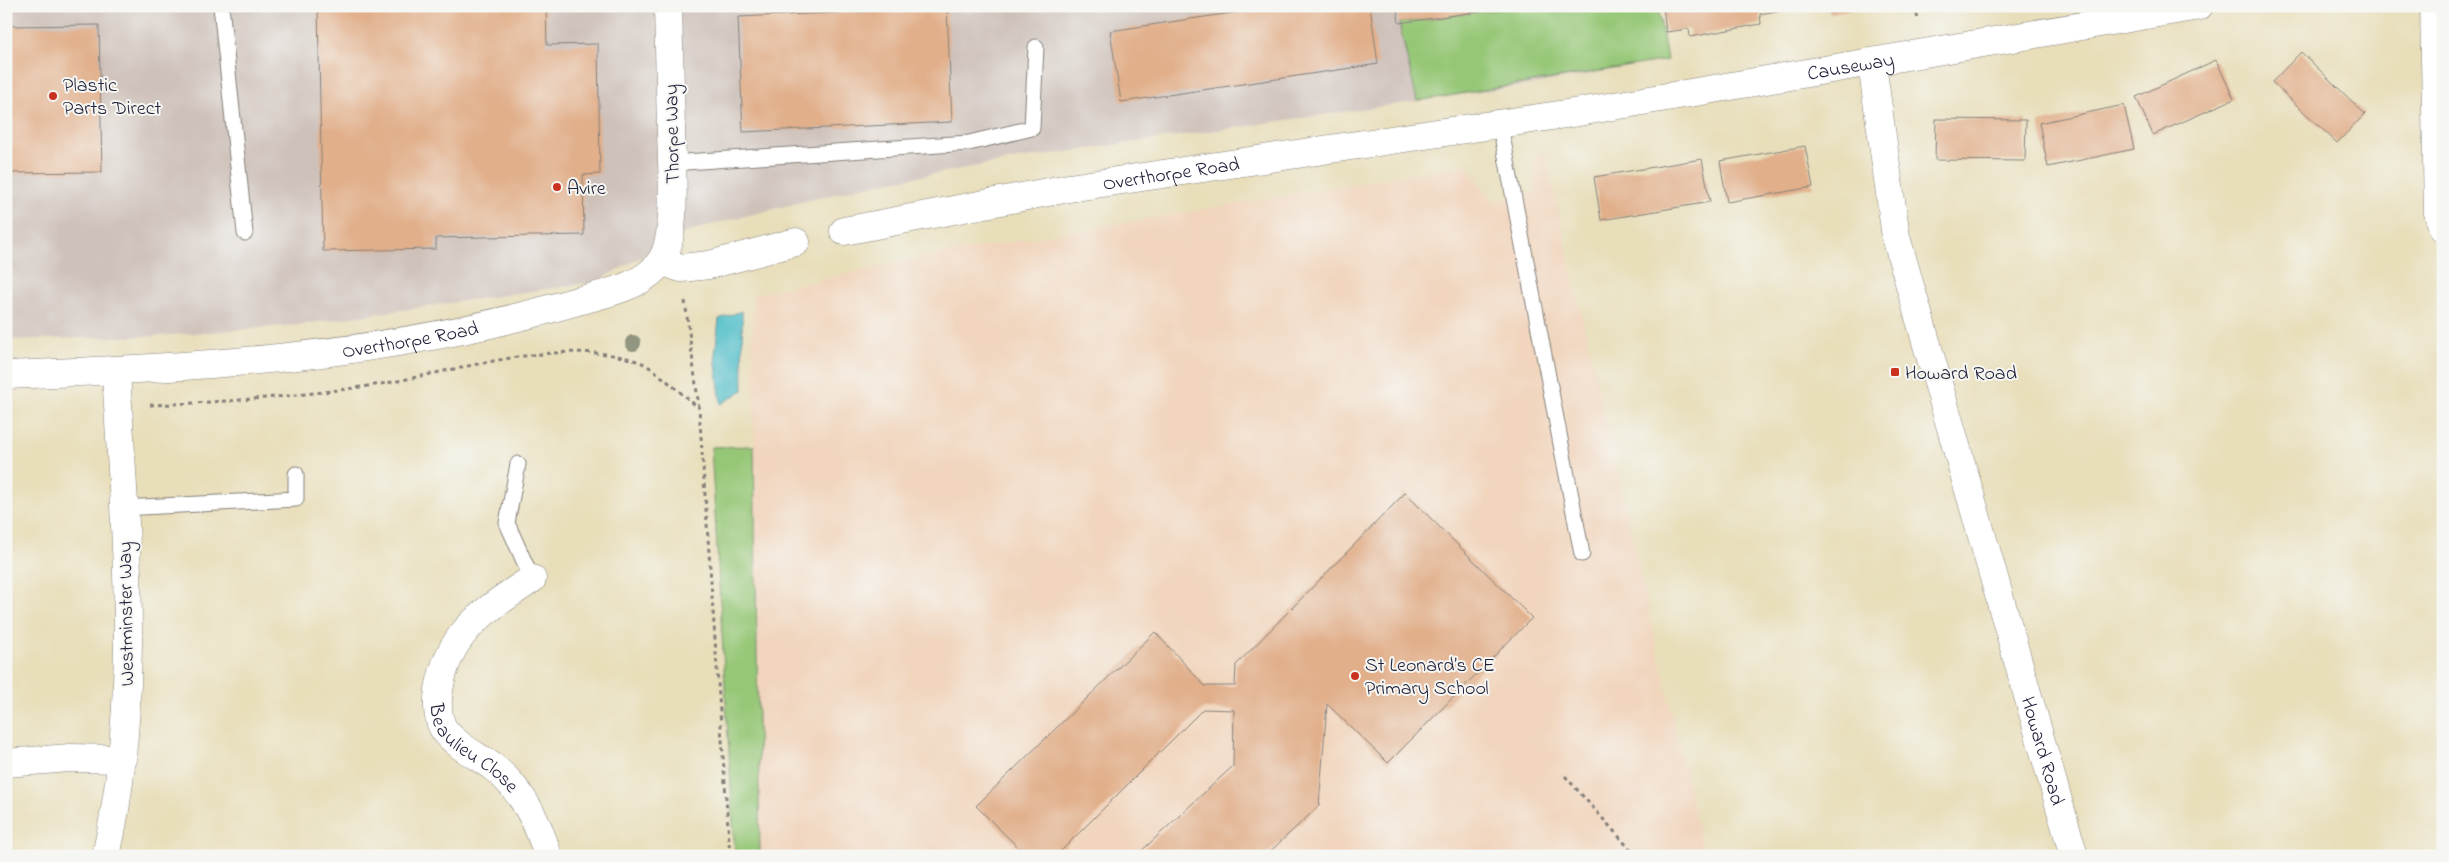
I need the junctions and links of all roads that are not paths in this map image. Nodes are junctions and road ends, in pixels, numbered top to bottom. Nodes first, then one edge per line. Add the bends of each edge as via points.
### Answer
1 (221, 6) edge
2 (668, 6) edge
3 (2200, 6) edge
4 (2434, 6) edge
5 (2150, 10) edge
6 (1036, 46) dead end
7 (1872, 64) junction
8 (1500, 125) junction
9 (671, 162) junction
10 (2443, 228) edge
11 (844, 232) dead end
12 (245, 233) dead end
13 (796, 242) dead end
14 (671, 265) junction
15 (116, 371) junction
16 (6, 375) edge
17 (518, 464) dead end
18 (296, 474) dead end
19 (122, 508) junction
20 (1582, 554) dead end
21 (532, 580) joint
22 (123, 759) junction
23 (6, 763) edge
24 (106, 856) edge
25 (548, 856) edge
26 (2074, 856) edge

1 - 12 lane
2 - 9 street, Thorpe Way
3 - 5 street, Causeway
4 - 10 street via 2438,213
5 - 7 street, Causeway
6 - 9 lane via 1032,128 969,144
7 - 8 street, Causeway
7 - 26 street, Howard Road via 1896,237
8 - 11 street, Overthorpe Road via 1069,188
8 - 20 lane
9 - 14 street, Thorpe Way
13 - 14 street via 709,265
14 - 15 street, Overthorpe Road via 616,289 460,331 374,347 274,359
15 - 16 street, Overthorpe Road
15 - 19 street, Westminster Way
17 - 21 lane via 507,523
18 - 19 lane via 296,499
19 - 22 street, Westminster Way via 128,624
21 - 25 street, Beaulieu Close via 477,617 462,632 442,671 438,696 443,728 456,743 494,768 513,787 539,827
22 - 23 street via 70,758
22 - 24 street, Westminster Way

